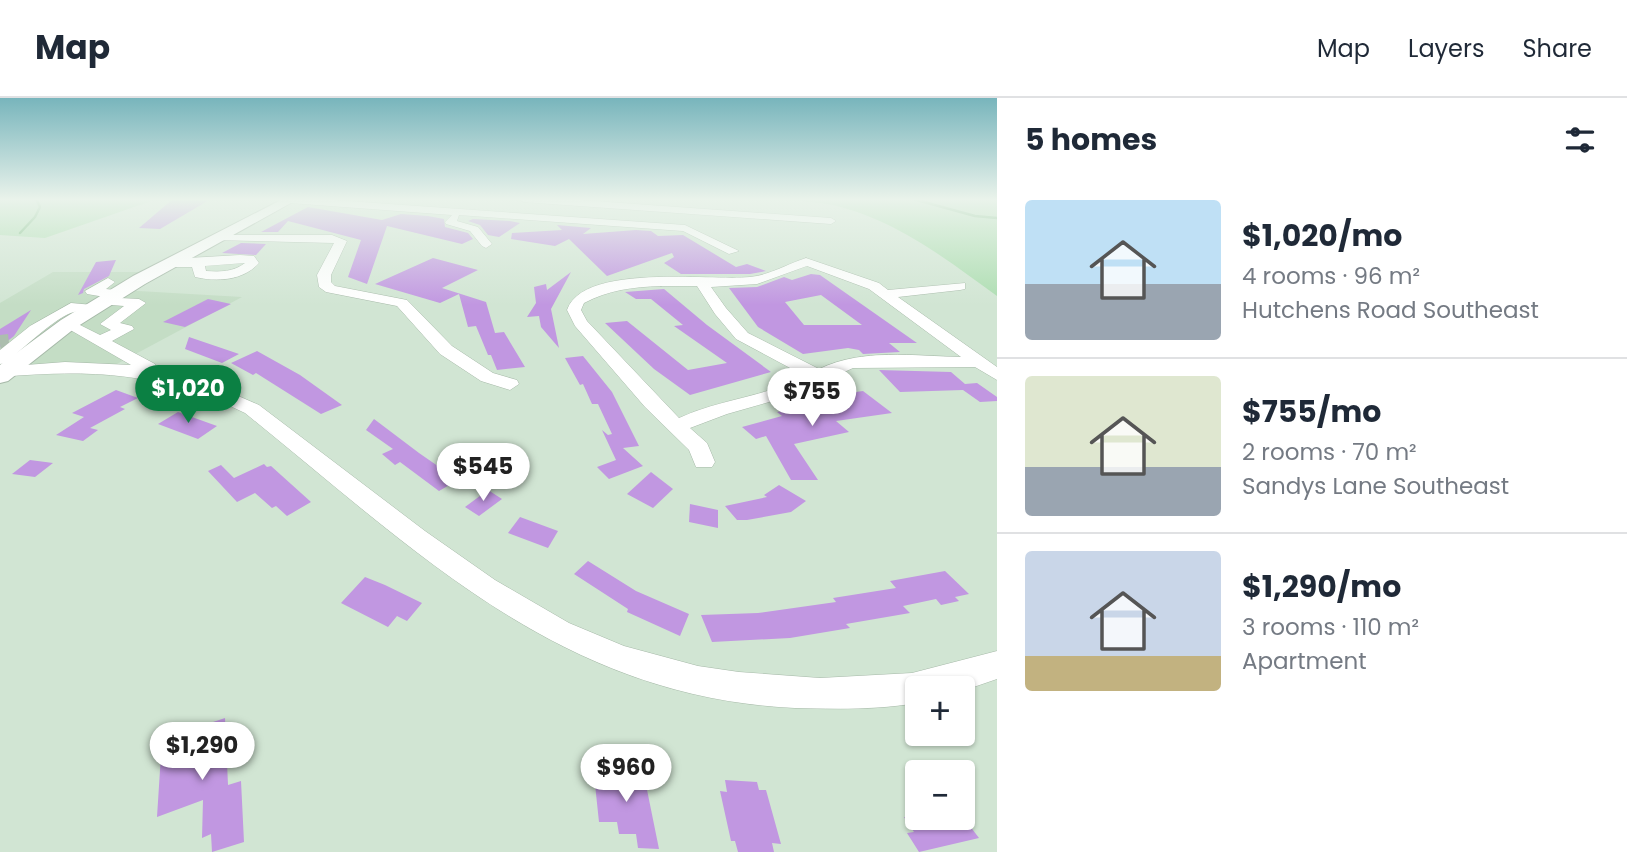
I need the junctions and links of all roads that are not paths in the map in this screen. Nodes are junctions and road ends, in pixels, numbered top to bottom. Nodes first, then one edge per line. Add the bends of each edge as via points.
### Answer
1 (226, 234) edge
2 (478, 234) edge
3 (696, 234) edge
4 (219, 238) junction
5 (486, 244) dead end
6 (733, 251) dead end
7 (806, 259) joint
8 (172, 263) junction
9 (198, 264) dead end
10 (702, 284) junction
11 (960, 286) dead end
12 (887, 294) junction
13 (106, 296) junction
14 (68, 324) junction
15 (100, 341) junction
16 (4, 360) edge
17 (976, 362) junction
18 (158, 373) junction
19 (997, 375) edge
20 (816, 376) junction
21 (510, 384) dead end
22 (679, 426) junction
23 (704, 462) dead end
24 (997, 666) edge

1 - 4 main road
2 - 5 street
3 - 6 street
4 - 8 main road
4 - 21 street via 341,241 324,275 324,285 402,303 446,350 487,377
7 - 10 street via 761,279
7 - 12 street
8 - 9 street
8 - 13 main road
10 - 20 street via 742,335
10 - 22 street via 601,289 577,301 574,310 580,323
11 - 12 street
12 - 17 street
13 - 14 main road
13 - 15 street via 139,303 108,324 127,330
13 - 16 street via 71,307 36,329
14 - 15 street
14 - 16 main road via 36,349
15 - 18 street
16 - 18 street
17 - 19 street
17 - 20 street via 856,363
18 - 24 street via 196,383 252,409 450,563 514,606 596,649 713,683 816,694 902,690
20 - 22 street via 792,389 705,412
22 - 23 street via 699,448

